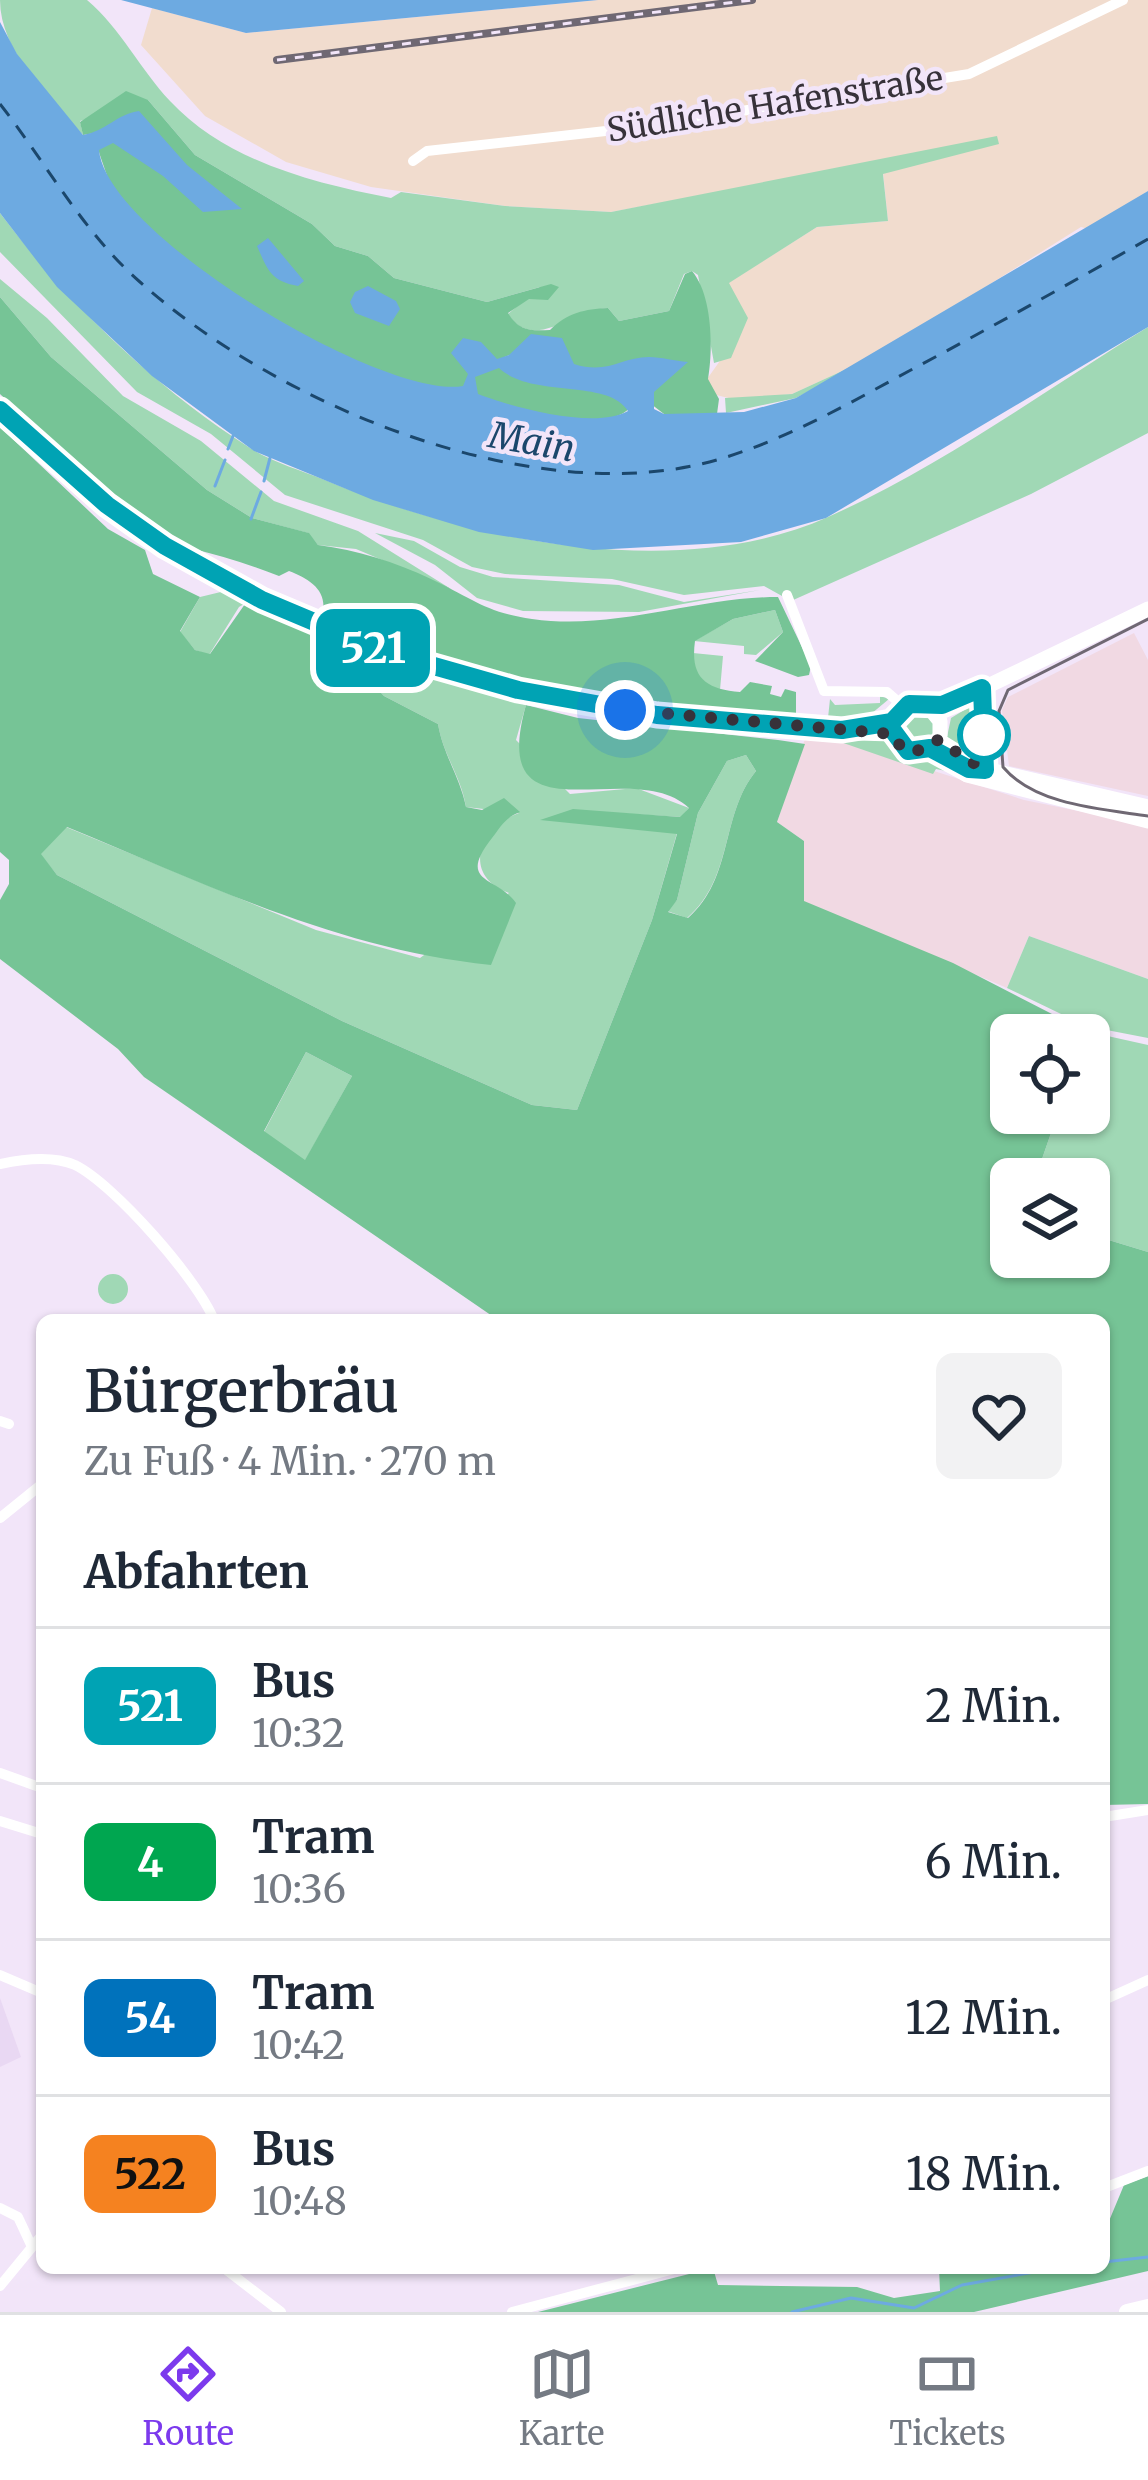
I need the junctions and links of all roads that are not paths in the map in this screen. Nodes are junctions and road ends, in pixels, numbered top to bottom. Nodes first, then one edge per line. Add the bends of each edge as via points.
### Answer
1 (1123, 0) edge
2 (413, 160) dead end
3 (0, 410) edge
4 (787, 596) dead end
5 (1148, 609) edge
6 (967, 696) junction
7 (900, 701) junction
8 (927, 705) junction
9 (940, 721) junction
10 (892, 728) junction
11 (934, 744) junction
12 (1103, 806) junction
13 (1148, 807) edge
14 (1148, 820) edge
15 (0, 1164) edge
16 (210, 1314) edge
17 (36, 1489) edge
18 (0, 1518) edge
19 (0, 1773) edge
20 (36, 1786) edge
21 (1148, 1810) edge
22 (1110, 1814) edge
23 (0, 1821) edge
24 (36, 1832) edge
25 (0, 1975) edge
26 (1148, 1980) edge
27 (36, 1990) edge
28 (1110, 1997) edge
29 (1148, 2171) edge
30 (1110, 2186) edge
31 (0, 2208) edge
32 (36, 2242) edge
33 (32, 2247) junction
34 (232, 2274) edge
35 (655, 2274) edge
36 (0, 2286) edge
37 (1148, 2307) edge
38 (281, 2312) edge
39 (512, 2312) edge
40 (1127, 2312) edge

1 - 2 street, Südliche Hafenstraße via 969,74 650,126 427,151
3 - 10 main road via 150,536 342,636 592,705
4 - 7 street via 824,692
5 - 6 main road
6 - 8 main road
6 - 9 main road
7 - 8 main road
7 - 10 main road
8 - 9 main road
9 - 11 main road
10 - 11 main road via 908,751
11 - 12 main road via 967,775
12 - 13 main road
12 - 14 main road
15 - 16 street via 50,1159 100,1182
17 - 18 street
19 - 20 street
21 - 22 street
23 - 24 street
25 - 27 street
26 - 28 street
29 - 30 street
31 - 33 street via 18,2217
32 - 33 street
33 - 36 street
34 - 38 street
35 - 39 street
37 - 40 main road

